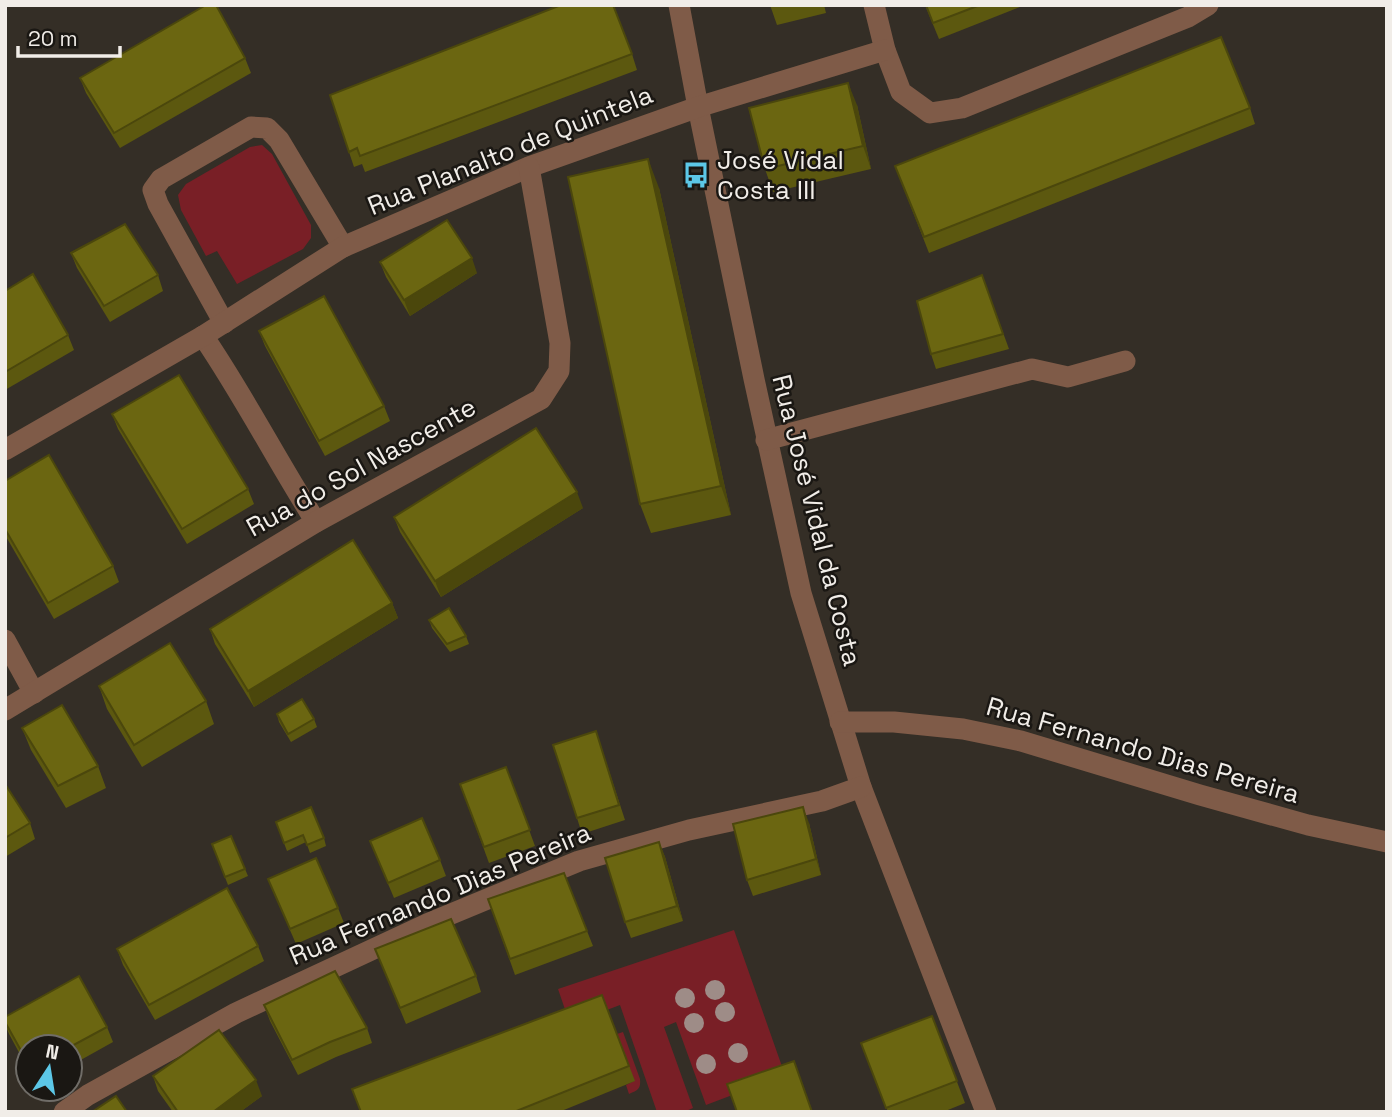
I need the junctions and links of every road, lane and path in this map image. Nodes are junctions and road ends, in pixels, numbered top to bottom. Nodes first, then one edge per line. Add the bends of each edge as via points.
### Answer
1 (679, 5) edge
2 (874, 5) edge
3 (1208, 5) edge
4 (885, 50) junction
5 (698, 107) junction
6 (529, 167) junction
7 (343, 247) junction
8 (224, 323) junction
9 (203, 336) junction
10 (1125, 360) dead end
11 (766, 440) junction
12 (5, 450) edge
13 (316, 522) junction
14 (5, 640) edge
15 (34, 693) junction
16 (5, 710) edge
17 (840, 722) junction
18 (862, 787) junction
19 (1387, 842) edge
20 (64, 1112) edge
21 (986, 1112) edge

1 - 5 street, Rua José Vidal da Costa
2 - 4 street
3 - 4 street via 1188,18 961,108 930,113 901,92
4 - 5 street, Rua Planalto de Quintela
5 - 6 street, Rua Planalto de Quintela
5 - 11 street, Rua José Vidal da Costa
6 - 7 street, Rua Planalto de Quintela
6 - 13 street, Rua do Sol Nascente via 560,343 559,371 541,399
7 - 8 street, Rua Planalto de Quintela
7 - 8 street via 279,140 267,128 251,127 161,179 153,191 158,204
8 - 9 street, Rua Planalto de Quintela
9 - 12 street, Rua Planalto de Quintela
9 - 13 street
10 - 11 street via 1068,377 1032,369
11 - 17 street, Rua José Vidal da Costa via 801,593
13 - 15 street, Rua do Sol Nascente
14 - 15 street
15 - 16 street, Rua do Sol Nascente
17 - 18 street, Rua José Vidal da Costa
17 - 19 street, Rua Fernando Dias Pereira via 894,722 1010,739 1200,796
18 - 20 street, Rua Fernando Dias Pereira via 579,861 427,924 236,1013
18 - 21 street, Rua José Vidal da Costa

